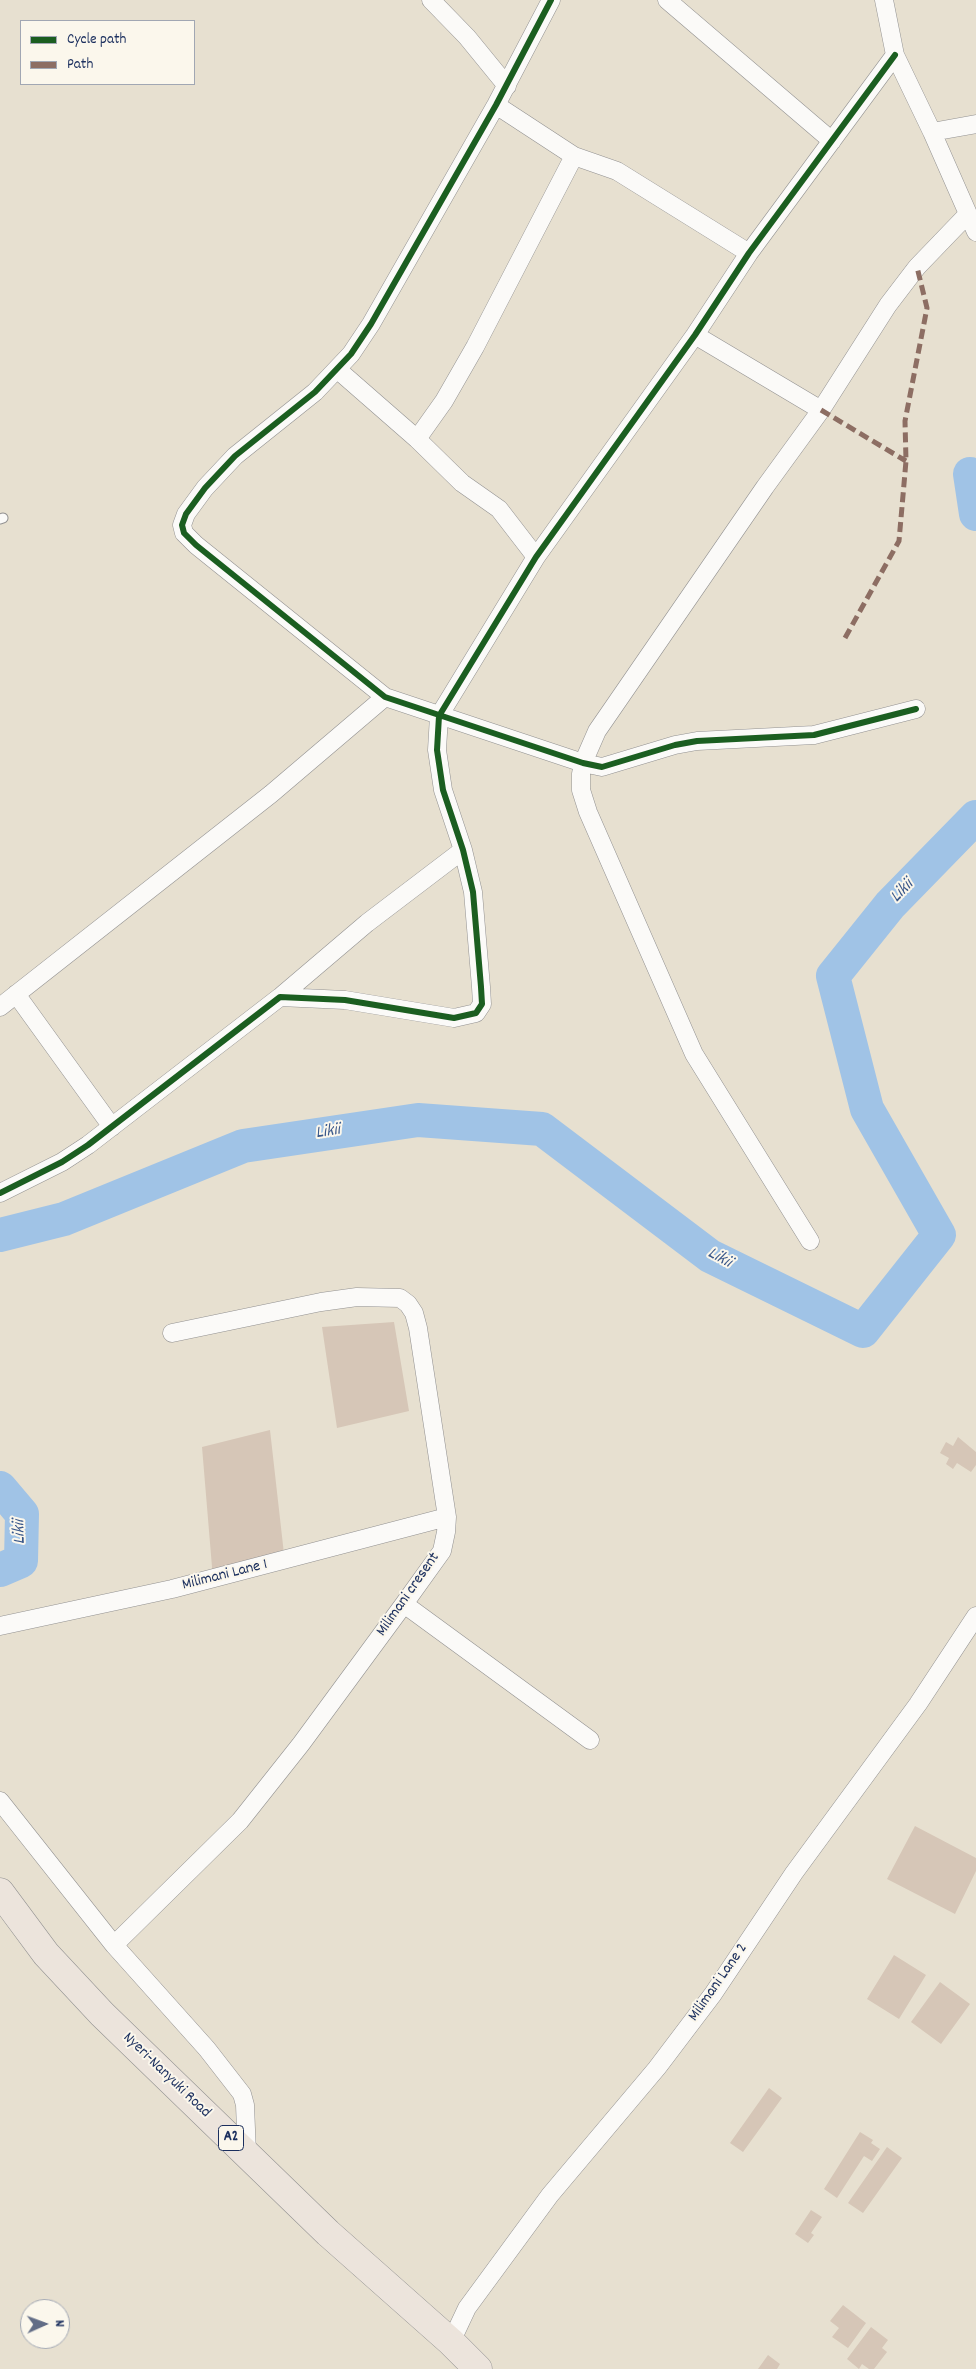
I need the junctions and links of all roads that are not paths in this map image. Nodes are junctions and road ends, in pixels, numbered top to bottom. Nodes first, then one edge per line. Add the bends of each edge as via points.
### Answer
1 (431, 0) edge
2 (551, 0) edge
3 (667, 0) edge
4 (884, 0) edge
5 (895, 55) junction
6 (507, 86) junction
7 (496, 105) junction
8 (976, 124) edge
9 (932, 132) junction
10 (832, 141) junction
11 (574, 156) junction
12 (967, 215) junction
13 (976, 232) edge
14 (749, 253) junction
15 (695, 335) junction
16 (338, 370) junction
17 (821, 410) junction
18 (417, 439) junction
19 (536, 558) junction
20 (385, 697) junction
21 (916, 709) dead end
22 (440, 716) junction
23 (583, 763) junction
24 (464, 850) junction
25 (16, 994) junction
26 (280, 997) junction
27 (0, 1007) edge
28 (112, 1127) junction
29 (0, 1193) edge
30 (810, 1241) dead end
31 (172, 1333) dead end
32 (447, 1517) junction
33 (404, 1604) junction
34 (976, 1616) edge
35 (0, 1626) edge
36 (590, 1740) dead end
37 (0, 1801) edge
38 (0, 1892) edge
39 (114, 1945) junction
40 (247, 2154) junction
41 (451, 2342) junction
42 (478, 2369) edge

1 - 6 street
2 - 6 street
3 - 10 street
4 - 5 street
5 - 9 street
5 - 10 street
6 - 7 street
7 - 11 street
7 - 16 street via 371,324
8 - 9 street
9 - 12 street
10 - 14 street
11 - 14 street via 617,171
11 - 18 street via 475,347 444,401
12 - 13 street
12 - 17 street via 917,267 888,305
14 - 15 street
15 - 17 street
15 - 19 street
16 - 18 street
16 - 20 street via 235,456 205,488 182,525 184,533 196,545
17 - 23 street via 764,487 597,731
18 - 19 street via 462,483 500,509
19 - 22 street
20 - 22 street
20 - 25 street via 271,794
21 - 23 street via 814,735 697,741 602,767
22 - 23 street
22 - 24 street via 437,750 443,790
23 - 30 street via 581,790 588,812 694,1054
24 - 26 street via 367,924
24 - 26 street via 473,892 482,987 482,1004 476,1013 454,1018 344,1000
25 - 27 street
25 - 28 street
26 - 28 street
28 - 29 street via 62,1162
31 - 32 street, Milimani cresent via 321,1302 400,1298 414,1313 418,1328
32 - 33 street, Milimani cresent via 442,1551
32 - 35 street, Milimani Lane 1 via 172,1589
33 - 36 street
33 - 39 street, Milimani cresent via 240,1821
34 - 41 street, Milimani Lane 2 via 918,1704 794,1873 713,1994 657,2068 550,2195 467,2308
37 - 39 street
38 - 40 highway, Nyeri-Nanyuki Road / A2 via 46,1954 102,2014
39 - 40 street via 207,2049 242,2094
40 - 41 highway, Nyeri-Nanyuki Road / A2 via 328,2233
41 - 42 highway, Nyeri-Nanyuki Road / A2

